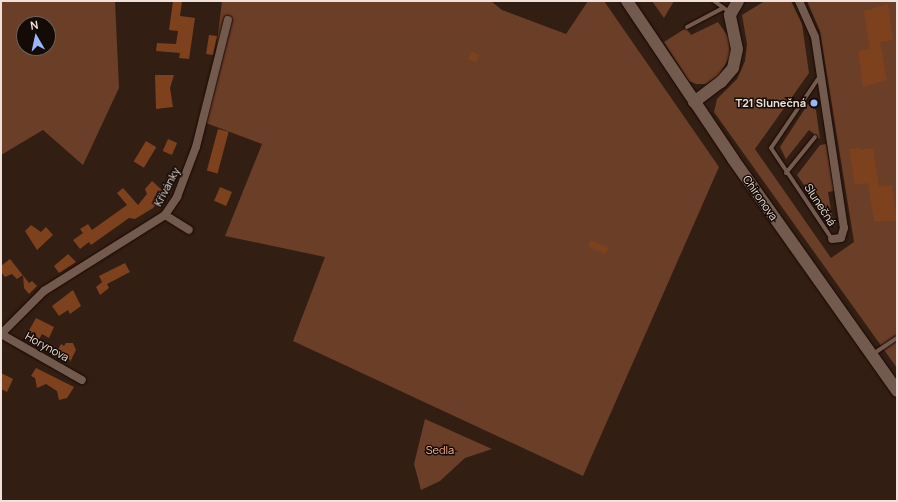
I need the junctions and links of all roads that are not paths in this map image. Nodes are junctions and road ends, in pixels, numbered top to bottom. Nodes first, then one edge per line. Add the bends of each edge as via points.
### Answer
1 (627, 1) edge
2 (714, 1) edge
3 (799, 1) edge
4 (730, 6) edge
5 (228, 20) dead end
6 (687, 27) dead end
7 (820, 76) junction
8 (694, 102) junction
9 (815, 137) dead end
10 (786, 173) junction
11 (165, 215) junction
12 (189, 230) dead end
13 (832, 239) joint
14 (1, 334) edge
15 (897, 338) edge
16 (871, 355) junction
17 (82, 380) dead end
18 (897, 392) edge

1 - 8 street, Chironova
2 - 4 lane
3 - 7 street, Slunečná via 813,29
4 - 6 lane
4 - 8 street via 737,49 734,64 725,79
5 - 11 street, Křivánky via 196,147 176,197
7 - 10 lane, Slunečná via 771,145
7 - 13 street, Slunečná via 844,228 841,238
8 - 16 street, Chironova
9 - 10 lane
10 - 13 lane, Slunečná
11 - 12 street
11 - 14 street, Křivánky via 44,291
14 - 17 street, Horynova
15 - 16 lane
16 - 18 street, Chironova

